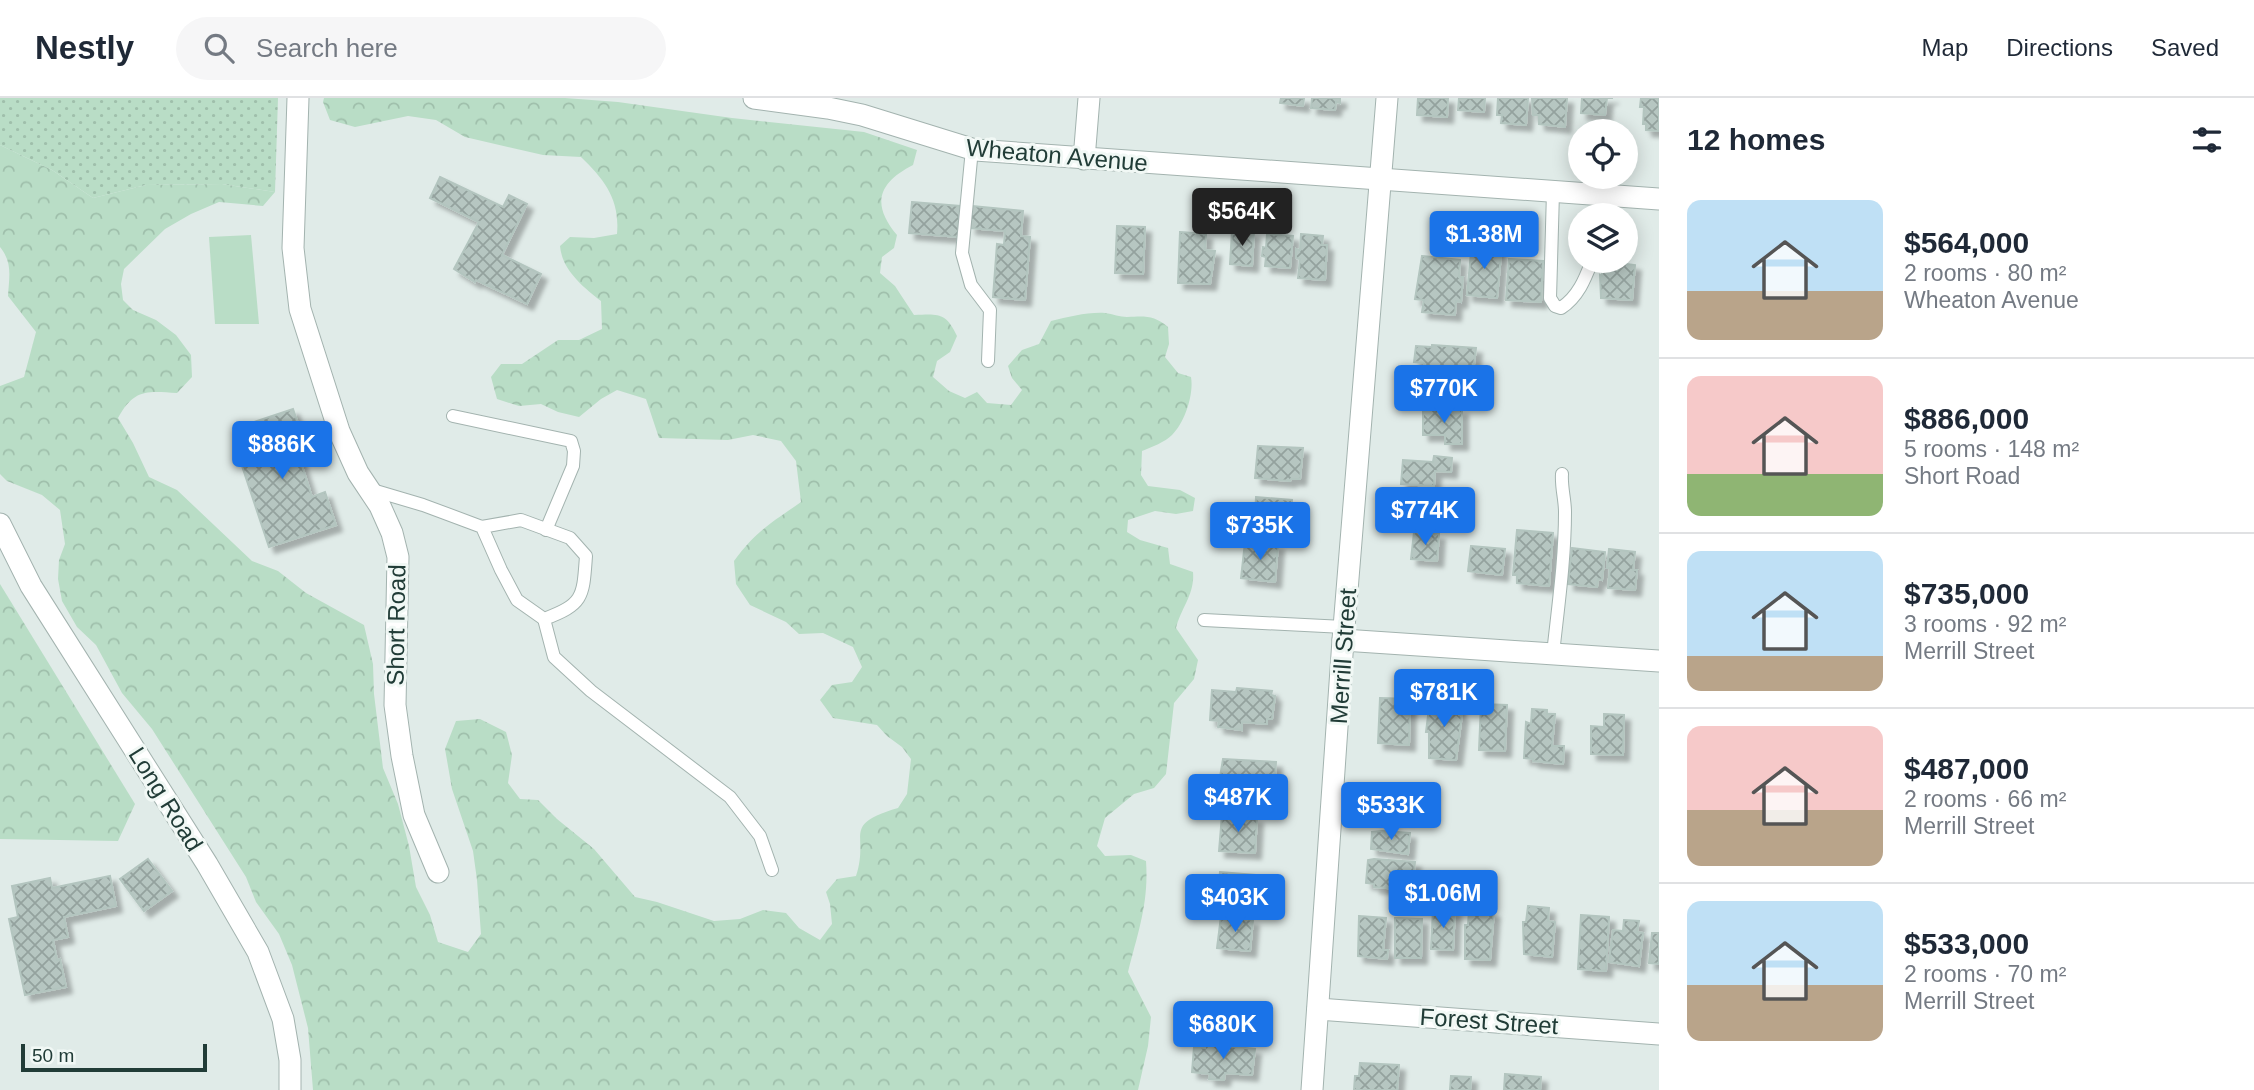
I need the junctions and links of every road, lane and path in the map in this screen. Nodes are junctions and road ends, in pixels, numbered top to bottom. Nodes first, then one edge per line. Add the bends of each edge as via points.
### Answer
1 (298, 98) edge
2 (754, 98) edge
3 (1090, 98) edge
4 (1387, 98) edge
5 (972, 149) junction
6 (1084, 159) junction
7 (1382, 180) junction
8 (1553, 192) junction
9 (1659, 199) edge
10 (1597, 203) edge
11 (1623, 203) edge
12 (1587, 273) edge
13 (988, 361) dead end
14 (453, 416) dead end
15 (1562, 474) dead end
16 (368, 489) junction
17 (0, 524) edge
18 (482, 527) junction
19 (546, 530) junction
20 (544, 620) junction
21 (1204, 620) dead end
22 (1344, 634) junction
23 (1553, 654) junction
24 (1659, 661) edge
25 (772, 870) dead end
26 (438, 872) dead end
27 (1318, 1009) junction
28 (1659, 1034) edge
29 (290, 1090) edge
30 (1312, 1090) edge

1 - 16 street, Short Road via 293,248 300,309 339,431
2 - 5 street, Wheaton Avenue via 862,115
3 - 6 street
4 - 7 street, Merrill Street
5 - 6 street, Wheaton Avenue
5 - 13 lane via 961,253 971,285 990,310
6 - 7 street, Wheaton Avenue
7 - 8 street, Wheaton Avenue
7 - 22 street, Merrill Street
8 - 10 street, Wheaton Avenue
8 - 12 lane via 1550,298 1555,306 1560,308 1572,299
9 - 11 street, Wheaton Avenue
14 - 19 lane via 570,441 575,451 573,466
15 - 23 lane via 1563,553
16 - 18 lane
16 - 26 street, Short Road via 392,533 398,557 395,705 414,815
17 - 29 street, Long Road via 31,586 258,952 283,1020
18 - 19 lane via 521,520
18 - 20 lane via 517,600
19 - 20 lane via 570,538 586,556 583,593 568,610
20 - 25 lane via 554,657 591,691 730,797 760,836
21 - 22 lane
22 - 23 street
22 - 27 street, Merrill Street
23 - 24 street
27 - 28 street, Forest Street
27 - 30 street, Merrill Street

